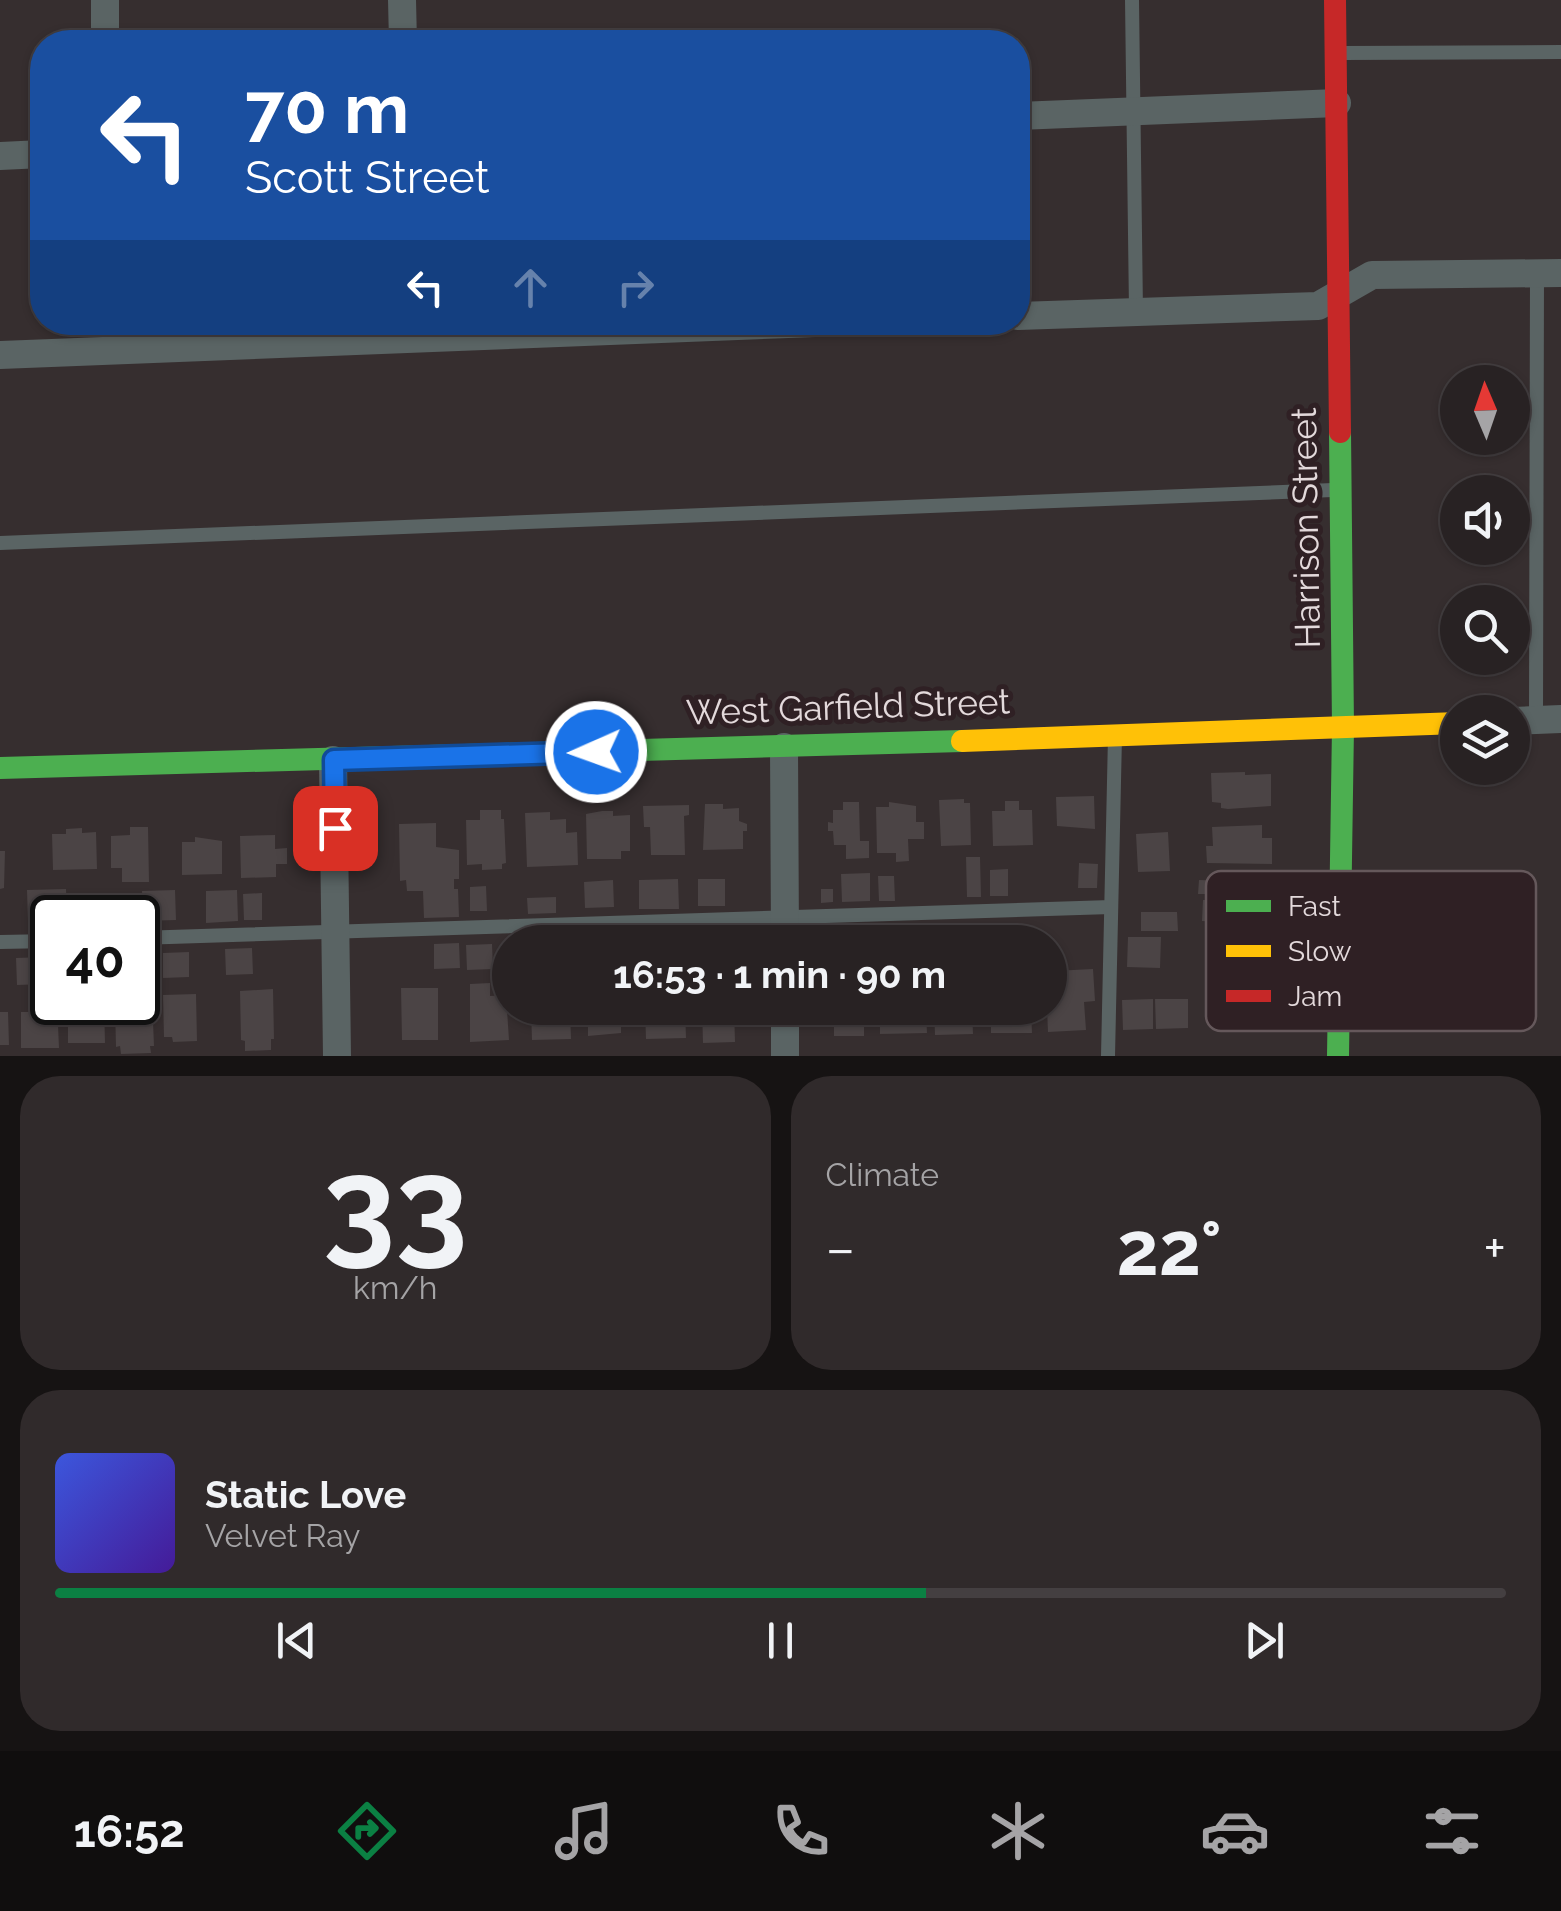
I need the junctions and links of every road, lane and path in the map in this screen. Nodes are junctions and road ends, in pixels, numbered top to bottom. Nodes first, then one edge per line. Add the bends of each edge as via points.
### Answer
1 (104, 0) edge
2 (402, 0) edge
3 (1132, 0) edge
4 (1334, 0) edge
5 (105, 30) edge
6 (403, 30) edge
7 (1561, 52) edge
8 (1336, 53) junction
9 (1337, 102) junction
10 (1133, 111) junction
11 (1030, 115) edge
12 (30, 155) edge
13 (0, 156) edge
14 (1549, 274) edge
15 (1338, 296) junction
16 (1136, 311) junction
17 (1030, 315) edge
18 (510, 335) edge
19 (0, 355) edge
20 (1341, 490) junction
21 (0, 543) edge
22 (1536, 720) edge
23 (1440, 724) edge
24 (1343, 727) junction
25 (1115, 736) junction
26 (784, 747) junction
27 (334, 760) junction
28 (0, 768) edge
29 (1341, 871) edge
30 (1112, 907) junction
31 (785, 925) edge
32 (867, 925) edge
33 (336, 932) junction
34 (492, 932) edge
35 (160, 937) edge
36 (30, 941) edge
37 (0, 942) edge
38 (785, 1025) edge
39 (1338, 1031) edge
40 (337, 1056) edge
41 (785, 1056) edge
42 (1108, 1056) edge
43 (1338, 1056) edge

1 - 5 street
2 - 6 street
3 - 10 lane
4 - 8 main road, Harrison Street
7 - 8 lane
8 - 9 main road, Harrison Street
9 - 10 street
9 - 15 main road, Harrison Street
10 - 11 street
10 - 16 lane
12 - 13 street
14 - 15 street via 1372,275
14 - 22 lane
15 - 16 street via 1318,306
15 - 20 main road, Harrison Street
16 - 17 street
18 - 19 street
20 - 21 lane
20 - 24 main road, Harrison Street
23 - 24 main road, West Garfield Street
24 - 25 main road, West Garfield Street
24 - 29 main road, Harrison Street
25 - 26 main road, West Garfield Street
25 - 30 lane
26 - 27 main road, West Garfield Street
26 - 31 street
27 - 28 main road, West Garfield Street
27 - 33 street
30 - 32 lane
30 - 42 lane
33 - 34 lane
33 - 35 lane
33 - 40 street
36 - 37 lane
38 - 41 street
39 - 43 main road, Harrison Street

